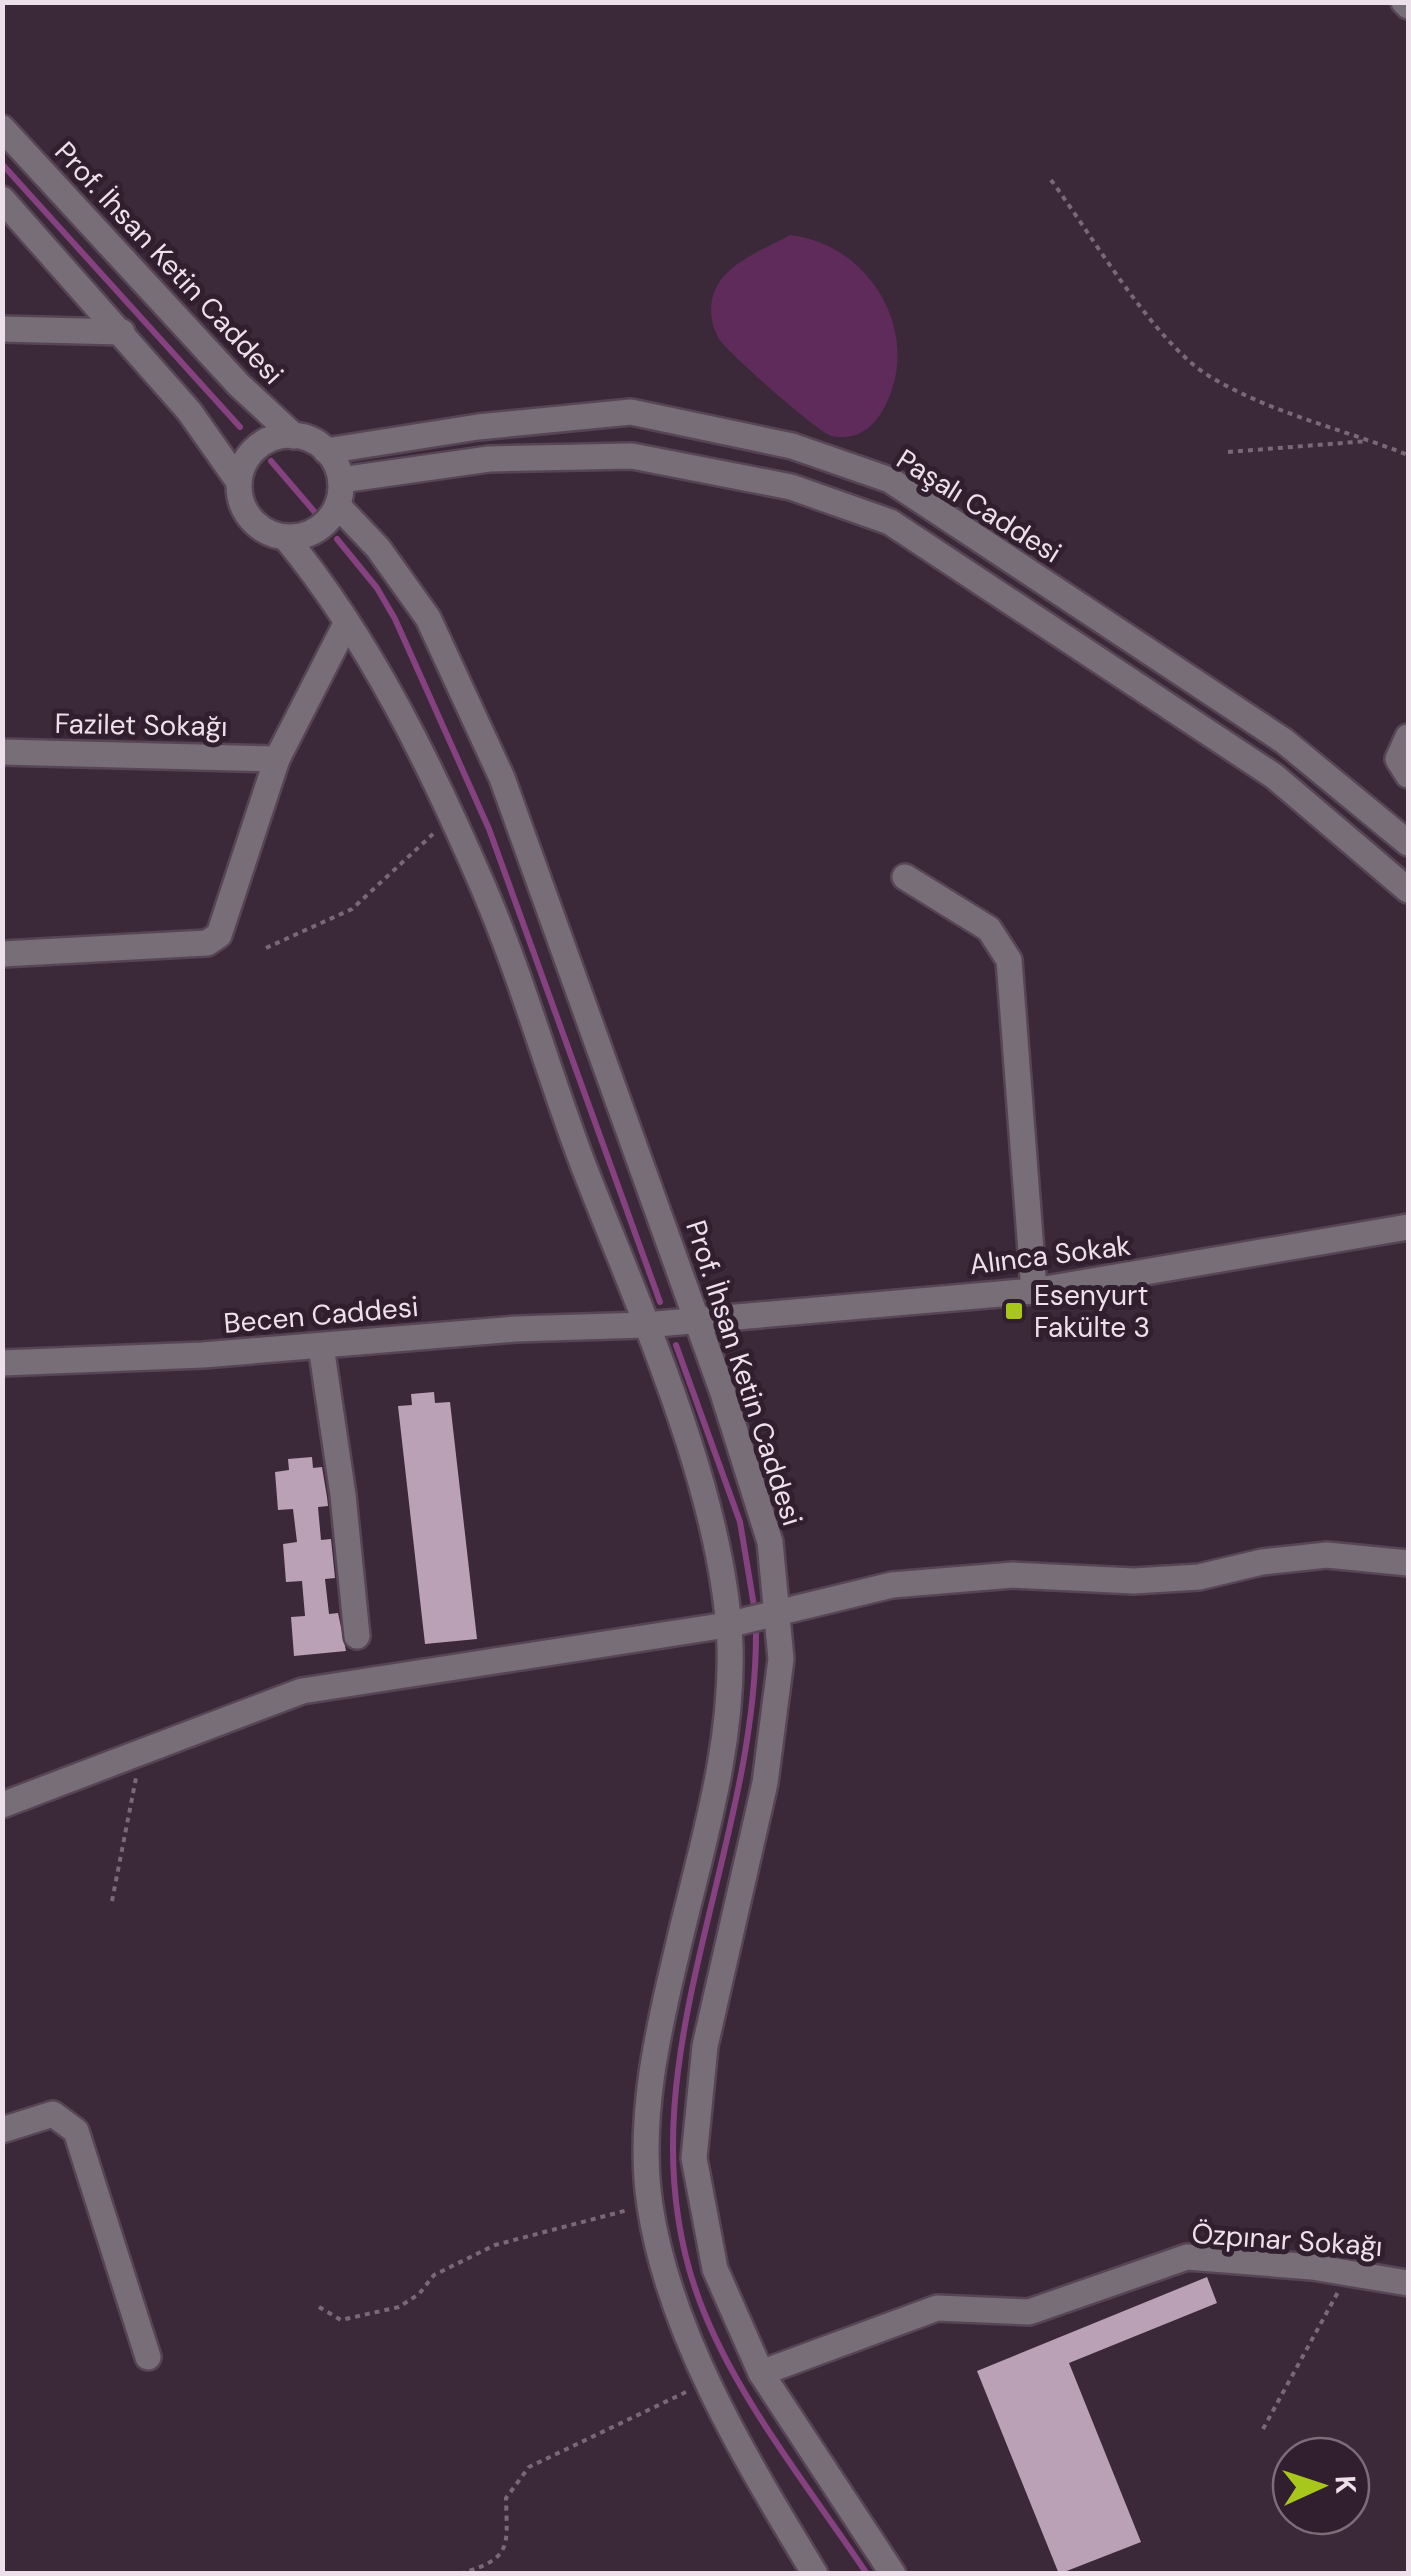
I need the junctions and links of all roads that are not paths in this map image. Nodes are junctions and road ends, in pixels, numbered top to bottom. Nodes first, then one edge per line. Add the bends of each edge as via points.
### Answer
1 (2, 128) edge
2 (2, 198) edge
3 (2, 329) edge
4 (122, 332) junction
5 (294, 436) junction
6 (326, 452) junction
7 (341, 480) junction
8 (240, 482) junction
9 (339, 508) junction
10 (286, 538) junction
11 (346, 624) junction
12 (1408, 738) edge
13 (2, 752) edge
14 (278, 758) junction
15 (1408, 775) edge
16 (1408, 843) edge
17 (905, 877) dead end
18 (1408, 890) edge
19 (2, 954) edge
20 (1408, 1227) edge
21 (1034, 1290) junction
22 (697, 1317) junction
23 (645, 1324) junction
24 (321, 1346) junction
25 (2, 1363) edge
26 (1408, 1563) edge
27 (776, 1614) junction
28 (727, 1625) junction
29 (357, 1636) dead end
30 (2, 1805) edge
31 (2, 2130) edge
32 (1408, 2283) edge
33 (148, 2357) dead end
34 (761, 2373) junction
35 (816, 2574) edge
36 (893, 2574) edge

1 - 5 street, Prof. İhsan Ketin Caddesi
2 - 4 street
3 - 4 street
4 - 8 street
5 - 6 street
5 - 8 street via 253,447
6 - 7 street
6 - 16 street, Paşalı Caddesi via 478,427 631,412 792,446 890,480 1284,741
7 - 9 street
7 - 18 street via 489,460 632,456 790,487 890,522 1274,776
8 - 10 street via 252,519
9 - 10 street via 330,522
9 - 22 street, Prof. İhsan Ketin Caddesi via 378,548 428,618 502,778
10 - 11 street
11 - 14 street
11 - 23 street via 387,689 485,890
12 - 15 street via 1398,760
13 - 14 street, Fazilet Sokağı
14 - 19 street via 214,940
17 - 21 street via 989,929 1009,960
20 - 21 street, Alınca Sokak
21 - 22 street, Alınca Sokak
22 - 23 street, Alınca Sokak
22 - 27 street, Prof. İhsan Ketin Caddesi via 770,1542
23 - 24 street, Becen Caddesi
23 - 28 street via 712,1515
24 - 25 street, Becen Caddesi
24 - 29 street
26 - 27 street via 1327,1555 1150,1580 1013,1575 892,1585
27 - 28 street
27 - 34 street, Prof. İhsan Ketin Caddesi via 781,1659 765,1783 704,2046 694,2158 715,2269
28 - 30 street via 302,1690
28 - 35 street via 722,1768 655,2042 650,2205 671,2288 709,2381
31 - 33 street via 53,2114 76,2131
32 - 34 street, Özpınar Sokağı via 1187,2257 1029,2312 937,2308
34 - 36 street, Prof. İhsan Ketin Caddesi

